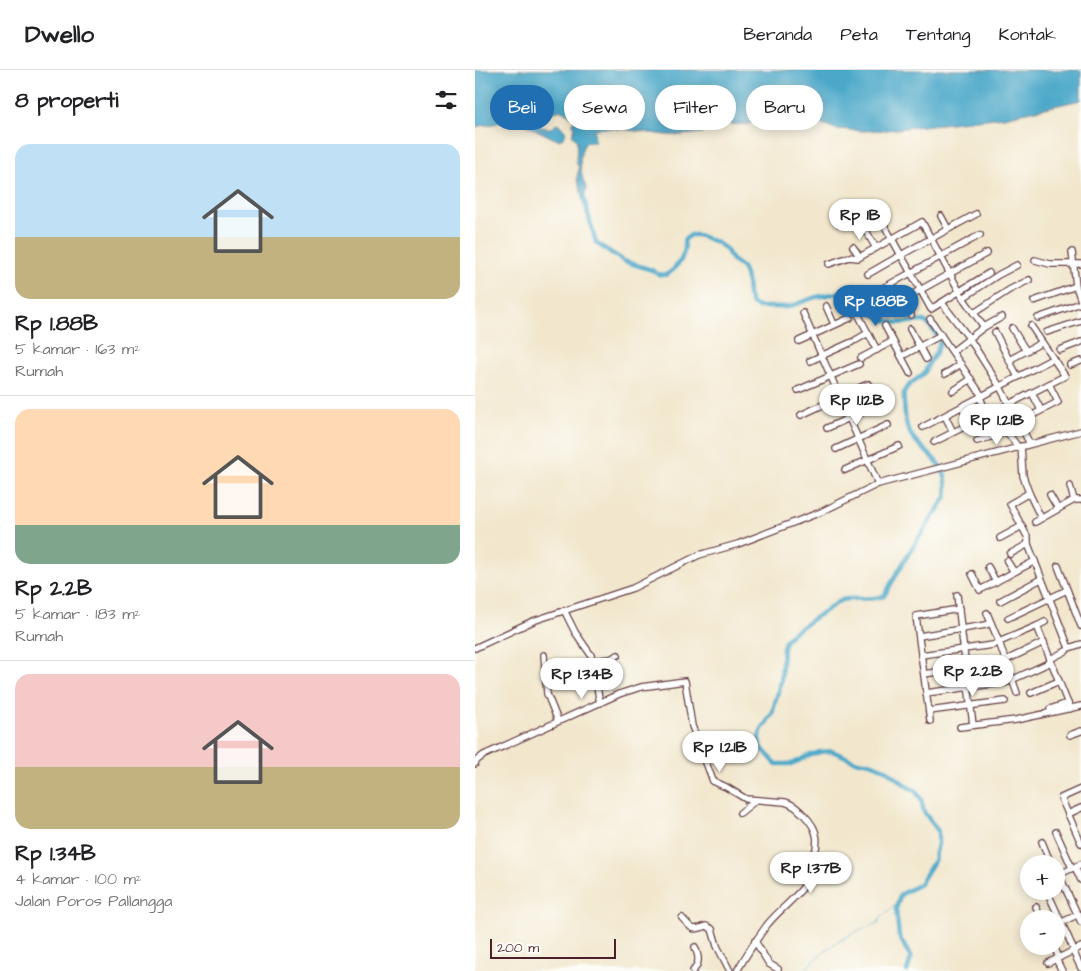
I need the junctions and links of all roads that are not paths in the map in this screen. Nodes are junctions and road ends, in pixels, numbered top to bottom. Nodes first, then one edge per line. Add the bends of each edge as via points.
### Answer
1 (976, 214) dead end
2 (941, 216) dead end
3 (883, 223) dead end
4 (840, 224) dead end
5 (948, 229) junction
6 (980, 235) dead end
7 (892, 239) junction
8 (931, 239) junction
9 (853, 247) dead end
10 (876, 248) junction
11 (1072, 252) dead end
12 (987, 253) dead end
13 (901, 256) junction
14 (941, 256) junction
15 (860, 257) junction
16 (1035, 260) dead end
17 (829, 264) dead end
18 (1017, 264) dead end
19 (1073, 264) junction
20 (1081, 264) edge
21 (911, 273) junction
22 (950, 273) junction
23 (989, 273) dead end
24 (868, 274) dead end
25 (1029, 280) dead end
26 (1076, 286) junction
27 (920, 290) junction
28 (872, 294) dead end
29 (961, 295) junction
30 (903, 299) junction
31 (1034, 301) dead end
32 (1081, 302) edge
33 (944, 305) junction
34 (826, 306) dead end
35 (883, 310) dead end
36 (803, 312) dead end
37 (974, 313) junction
38 (857, 314) dead end
39 (911, 315) dead end
40 (1002, 317) dead end
41 (850, 318) dead end
42 (1038, 318) dead end
43 (930, 319) dead end
44 (1081, 321) edge
45 (834, 324) junction
46 (885, 326) dead end
47 (1031, 326) dead end
48 (984, 327) junction
49 (1012, 328) dead end
50 (910, 329) dead end
51 (995, 332) dead end
52 (1047, 332) dead end
53 (868, 333) junction
54 (812, 334) junction
55 (939, 336) junction
56 (969, 338) junction
57 (799, 341) dead end
58 (893, 341) junction
59 (1081, 342) edge
60 (1041, 343) junction
61 (920, 347) junction
62 (877, 350) junction
63 (953, 350) junction
64 (1060, 350) dead end
65 (1026, 351) junction
66 (821, 356) junction
67 (902, 356) junction
68 (926, 359) dead end
69 (1053, 359) junction
70 (1009, 360) junction
71 (810, 361) dead end
72 (1081, 361) edge
73 (961, 364) junction
74 (1070, 365) dead end
75 (910, 373) dead end
76 (945, 374) dead end
77 (830, 376) junction
78 (1017, 377) junction
79 (971, 379) junction
80 (868, 384) dead end
81 (1049, 384) junction
82 (1000, 387) junction
83 (798, 390) dead end
84 (953, 391) dead end
85 (1032, 393) junction
86 (840, 397) junction
87 (981, 397) junction
88 (878, 405) dead end
89 (1010, 405) junction
90 (962, 407) junction
91 (1041, 410) junction
92 (801, 415) dead end
93 (987, 415) junction
94 (945, 416) junction
95 (849, 418) junction
96 (1019, 422) junction
97 (971, 423) junction
98 (888, 425) dead end
99 (923, 426) dead end
100 (827, 428) dead end
101 (1081, 430) edge
102 (953, 432) junction
103 (859, 439) junction
104 (977, 441) dead end
105 (934, 442) dead end
106 (1030, 444) junction
107 (899, 446) dead end
108 (1019, 446) junction
109 (836, 449) dead end
110 (868, 460) junction
111 (845, 470) dead end
112 (878, 484) junction
113 (1070, 486) dead end
114 (1029, 493) junction
115 (1050, 495) dead end
116 (1078, 500) edge
117 (1058, 509) junction
118 (1041, 518) junction
119 (1035, 522) dead end
120 (1022, 526) junction
121 (999, 538) dead end
122 (1028, 544) junction
123 (1035, 561) junction
124 (1057, 566) dead end
125 (989, 567) dead end
126 (1014, 572) junction
127 (972, 574) dead end
128 (1041, 579) junction
129 (996, 582) junction
130 (1067, 590) junction
131 (957, 595) dead end
132 (1049, 598) junction
133 (1000, 601) dead end
134 (959, 609) junction
135 (564, 610) junction
136 (987, 613) dead end
137 (1008, 618) dead end
138 (1045, 622) dead end
139 (991, 623) junction
140 (1037, 626) junction
141 (1081, 626) edge
142 (962, 629) junction
143 (919, 636) junction
144 (999, 642) junction
145 (1044, 642) junction
146 (1081, 644) edge
147 (475, 648) edge
148 (964, 649) junction
149 (1066, 651) dead end
150 (544, 655) dead end
151 (619, 655) dead end
152 (921, 655) junction
153 (1006, 660) junction
154 (593, 661) junction
155 (1051, 661) junction
156 (966, 668) junction
157 (924, 674) junction
158 (1011, 679) junction
159 (1059, 681) junction
160 (969, 687) junction
161 (926, 693) junction
162 (1017, 693) dead end
163 (1031, 693) dead end
164 (1005, 701) dead end
165 (1068, 702) junction
166 (600, 703) junction
167 (971, 705) junction
168 (1081, 706) edge
169 (1050, 709) dead end
170 (1070, 709) junction
171 (929, 711) junction
172 (558, 721) junction
173 (930, 721) dead end
174 (973, 725) junction
175 (959, 727) dead end
176 (1081, 731) edge
177 (1069, 735) dead end
178 (475, 764) edge
179 (1081, 789) edge
180 (755, 801) junction
181 (1081, 808) edge
182 (740, 812) dead end
183 (1068, 814) junction
184 (1078, 829) edge
185 (1056, 832) dead end
186 (1042, 842) dead end
187 (1081, 843) edge
188 (1047, 855) edge
189 (1076, 867) edge
190 (1081, 880) edge
191 (1065, 889) edge
192 (1036, 907) dead end
193 (1037, 910) edge
194 (1079, 914) edge
195 (682, 918) dead end
196 (1065, 921) edge
197 (1081, 922) edge
198 (1065, 935) edge
199 (755, 941) junction
200 (695, 947) dead end
201 (1081, 947) edge
202 (1074, 951) junction
203 (1057, 955) edge
204 (1058, 958) junction
205 (1047, 963) dead end
206 (1081, 968) edge
207 (778, 969) dead end
208 (693, 971) edge
209 (730, 971) edge
210 (737, 971) edge
211 (1062, 971) edge

1 - 5 street
2 - 5 street
3 - 7 street
4 - 10 street via 863,224
5 - 8 street
6 - 14 street
7 - 8 street via 922,222
7 - 10 street
7 - 13 street
8 - 13 street
8 - 14 street
9 - 15 street
10 - 15 street
11 - 19 street
12 - 22 street
13 - 21 street
13 - 24 street
14 - 21 street
14 - 22 street
15 - 17 street via 849,256
16 - 19 street
18 - 29 street
19 - 20 street
19 - 26 street
21 - 27 street
21 - 28 street
22 - 27 street
22 - 29 street
23 - 29 street
25 - 37 street
26 - 31 street
26 - 32 street
27 - 30 street
27 - 33 street via 931,309
29 - 33 street
29 - 37 street
30 - 35 street
30 - 39 street
32 - 42 street
33 - 56 street
34 - 45 street
36 - 54 street
37 - 48 street
38 - 53 street
40 - 48 street
41 - 45 street
43 - 55 street
44 - 52 street
45 - 54 street
46 - 58 street
47 - 60 street
48 - 56 street
49 - 65 street
50 - 61 street
51 - 70 street
53 - 62 street
53 - 66 street
54 - 57 street
54 - 66 street
55 - 61 street
55 - 63 street
56 - 63 street
56 - 82 street
58 - 62 street
58 - 67 street
59 - 64 street
60 - 65 street
60 - 69 street
61 - 67 street
61 - 68 street
62 - 77 street
63 - 73 street
65 - 70 street
66 - 71 street
66 - 77 street
67 - 75 street
69 - 78 street
69 - 81 street via 1065,376
70 - 78 street
72 - 74 street
73 - 76 street
73 - 79 street
77 - 83 street
77 - 86 street
78 - 82 street
79 - 84 street
79 - 87 street
80 - 86 street
81 - 85 street
81 - 91 street via 1058,402
82 - 87 street
82 - 89 street
85 - 89 street
85 - 91 street
86 - 92 street
86 - 95 street
87 - 90 street
87 - 93 street
88 - 95 street
89 - 93 street
89 - 96 street
90 - 94 street
90 - 97 street
91 - 96 street
93 - 97 street
94 - 99 street
94 - 102 street
95 - 100 street
95 - 103 street
96 - 106 street
97 - 102 street
98 - 103 street
101 - 106 street
102 - 105 street
103 - 109 street
103 - 110 street
104 - 108 street via 1007,432
106 - 108 street
107 - 110 street
108 - 112 street
108 - 114 street
110 - 111 street
110 - 112 street
112 - 135 street via 814,515 699,555 633,588
113 - 116 street
114 - 118 street
114 - 120 street via 1010,504
115 - 117 street
116 - 117 street
117 - 118 street
118 - 119 street
120 - 121 street
120 - 122 street
122 - 123 street
122 - 126 street via 1009,557
123 - 126 street
123 - 128 street
124 - 130 street
125 - 129 street
126 - 129 street
127 - 129 street via 980,590
128 - 132 street
128 - 133 street
130 - 132 street
130 - 141 street
131 - 134 street
132 - 137 street
132 - 146 street via 1069,648
134 - 142 street
134 - 143 street via 916,616
135 - 147 street via 524,624
135 - 154 street
136 - 139 street
138 - 140 street
139 - 142 street
139 - 144 street
140 - 144 street
140 - 145 street
142 - 143 street
142 - 148 street
143 - 152 street
144 - 148 street
144 - 153 street
145 - 153 street
145 - 155 street
148 - 152 street
148 - 156 street
149 - 155 street
150 - 172 street via 547,694
151 - 154 street
152 - 157 street
153 - 156 street
153 - 158 street
154 - 166 street
155 - 158 street
155 - 159 street
156 - 157 street
156 - 160 street
157 - 161 street
158 - 160 street
158 - 162 street
159 - 163 street
159 - 165 street
160 - 161 street
160 - 167 street
161 - 171 street
164 - 167 street
165 - 169 street
165 - 170 street
166 - 172 street
166 - 180 street via 634,689 684,681 692,726 713,781
167 - 171 street
167 - 174 street
168 - 170 street
170 - 174 street
171 - 173 street
172 - 178 street via 484,755
174 - 175 street
176 - 177 street
179 - 183 street via 1061,798
180 - 182 street
180 - 199 street via 790,804 811,822 817,840 810,874 803,887
181 - 183 street
183 - 184 street
184 - 187 street
185 - 189 street
186 - 188 street
189 - 190 street
191 - 194 street
192 - 193 street
194 - 196 street
194 - 197 street
195 - 209 street via 695,930 710,927
198 - 202 street
199 - 207 street via 769,964
199 - 210 street
200 - 208 street via 699,962
201 - 202 street
202 - 204 street
202 - 206 street
203 - 204 street
204 - 205 street
204 - 211 street

